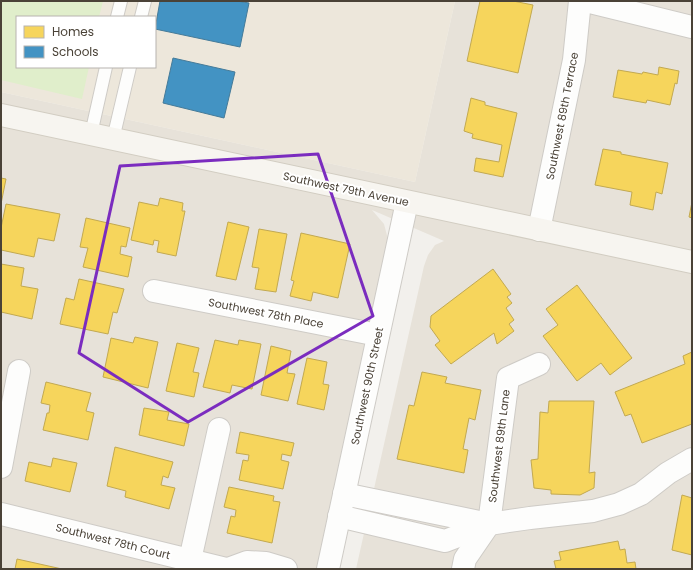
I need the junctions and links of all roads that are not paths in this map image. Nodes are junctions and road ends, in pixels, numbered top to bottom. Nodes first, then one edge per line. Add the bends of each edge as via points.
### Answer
1 (121, 1) edge
2 (145, 1) edge
3 (580, 1) edge
4 (586, 1) edge
5 (118, 16) edge
6 (141, 16) edge
7 (692, 27) edge
8 (106, 68) edge
9 (130, 68) edge
10 (1, 115) edge
11 (91, 134) junction
12 (113, 138) junction
13 (407, 202) junction
14 (539, 230) junction
15 (692, 262) edge
16 (154, 291) dead end
17 (378, 335) junction
18 (539, 364) dead end
19 (19, 371) dead end
20 (219, 429) dead end
21 (692, 459) edge
22 (1, 467) edge
23 (344, 494) junction
24 (1, 514) edge
25 (339, 516) junction
26 (489, 524) junction
27 (189, 565) edge
28 (227, 569) edge
29 (286, 569) edge
30 (328, 569) edge
31 (463, 569) edge

1 - 5 lane
2 - 6 lane
3 - 14 street, Southwest 89th Terrace via 574,60
4 - 7 street
8 - 11 lane
9 - 12 lane
10 - 11 street, Southwest 79th Avenue
11 - 12 street, Southwest 79th Avenue
12 - 13 street, Southwest 79th Avenue
13 - 14 street, Southwest 79th Avenue
13 - 17 street, Southwest 90th Street
14 - 15 street, Southwest 79th Avenue
16 - 17 street, Southwest 78th Place
17 - 23 street, Southwest 90th Street
18 - 26 street, Southwest 89th Lane via 508,378
19 - 22 street
20 - 27 street
21 - 26 street via 668,473 641,494 619,504 593,511
23 - 25 street, Southwest 90th Street
23 - 26 street
24 - 27 street, Southwest 78th Court
25 - 26 street via 445,541
25 - 30 street, Southwest 90th Street
26 - 31 street, Southwest 89th Lane via 466,559
27 - 28 street, Southwest 78th Court
28 - 29 street, Southwest 78th Court via 247,562 266,563

